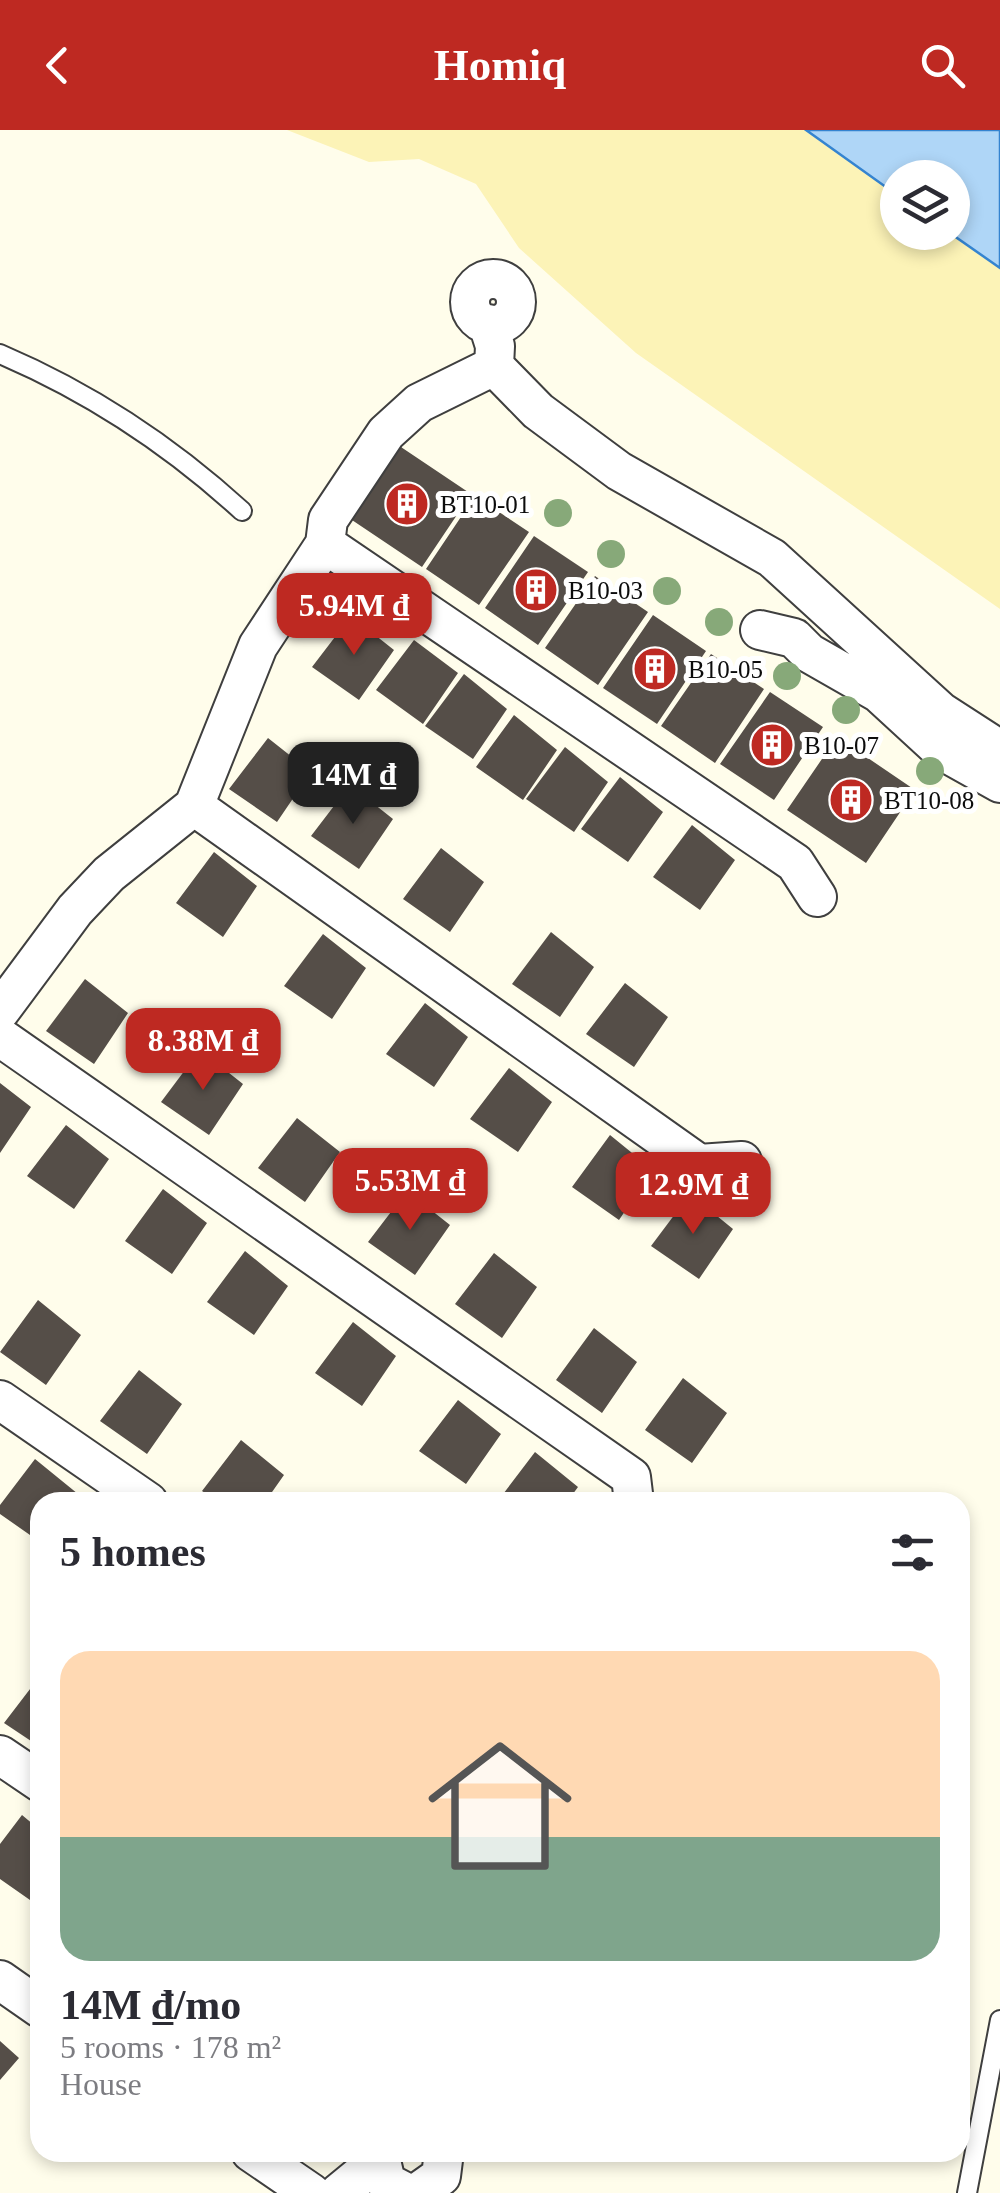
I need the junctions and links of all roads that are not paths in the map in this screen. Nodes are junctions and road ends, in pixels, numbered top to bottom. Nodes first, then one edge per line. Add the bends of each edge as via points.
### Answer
1 (488, 324) dead end
2 (0, 354) edge
3 (494, 366) junction
4 (242, 511) dead end
5 (326, 544) junction
6 (760, 630) dead end
7 (1000, 750) edge
8 (1000, 783) edge
9 (194, 806) junction
10 (817, 897) dead end
11 (0, 1011) edge
12 (0, 1036) edge
13 (742, 1161) dead end
14 (0, 1400) edge
15 (133, 1492) edge
16 (633, 1492) edge
17 (0, 1755) edge
18 (30, 1775) edge
19 (0, 1980) edge
20 (30, 2001) edge
21 (1000, 2020) edge
22 (265, 2162) edge
23 (373, 2162) edge
24 (380, 2162) edge
25 (442, 2162) edge
26 (310, 2193) edge
27 (339, 2193) edge
28 (407, 2193) edge
29 (417, 2193) edge
30 (968, 2193) edge

1 - 3 street
2 - 4 lane via 94,401 189,462
3 - 5 street via 419,403 386,432 328,520
3 - 7 street via 538,411 618,471 772,558 941,712
5 - 9 street via 258,646
5 - 10 street via 795,862
6 - 8 street via 794,638 879,694 941,750
9 - 11 street via 109,874
9 - 13 street via 699,1164
12 - 16 street via 631,1477
14 - 15 street
17 - 18 street
19 - 20 street
21 - 30 lane
22 - 26 street
23 - 27 street
24 - 28 street via 386,2182
25 - 29 street via 440,2176

